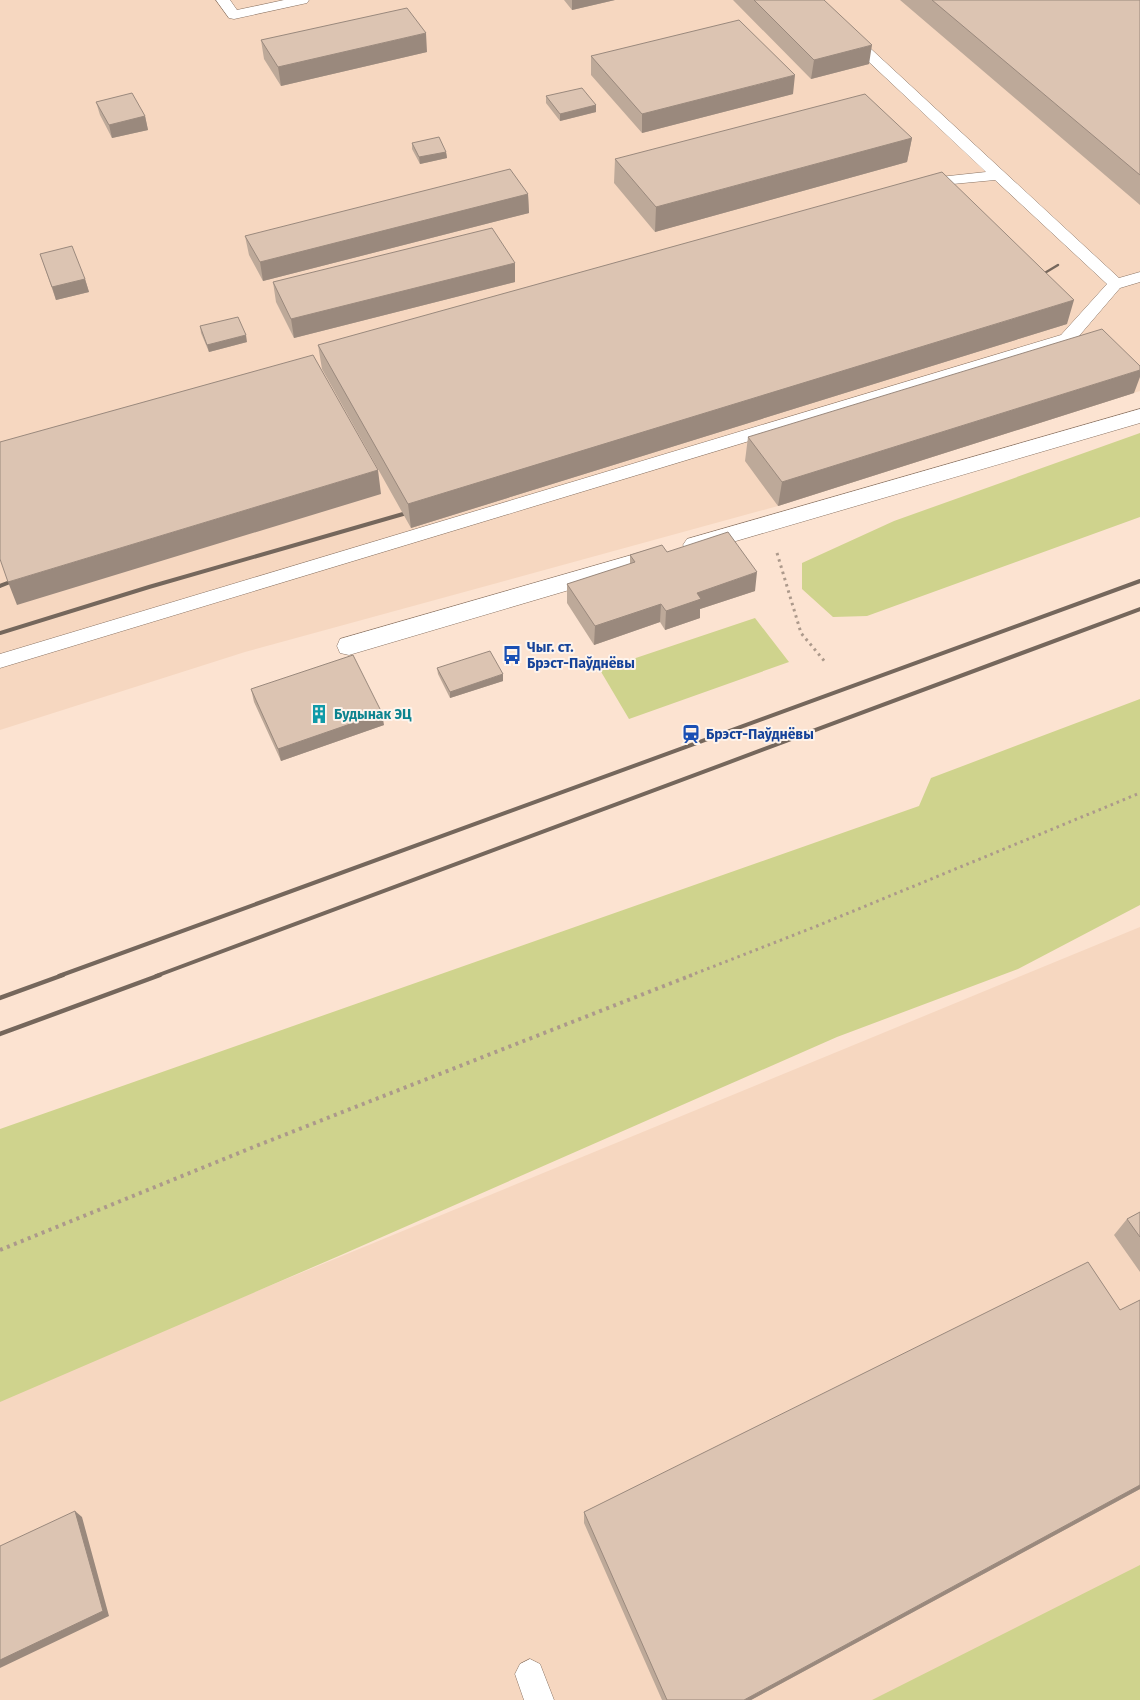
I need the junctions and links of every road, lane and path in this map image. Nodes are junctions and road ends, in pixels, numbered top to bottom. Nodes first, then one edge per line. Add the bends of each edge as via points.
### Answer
1 (223, 0) edge
2 (302, 0) edge
3 (810, 0) edge
4 (998, 175) junction
5 (910, 184) edge
6 (1140, 277) edge
7 (1115, 284) junction
8 (1140, 416) edge
9 (768, 524) junction
10 (349, 646) dead end
11 (0, 660) edge
12 (826, 663) dead end
13 (1140, 794) edge
14 (0, 1250) edge

1 - 2 lane via 234,15
3 - 4 lane
4 - 5 lane
4 - 7 lane
6 - 7 lane
7 - 11 lane via 1067,339
8 - 9 street
9 - 10 street
9 - 12 path via 801,633
13 - 14 path via 817,926

